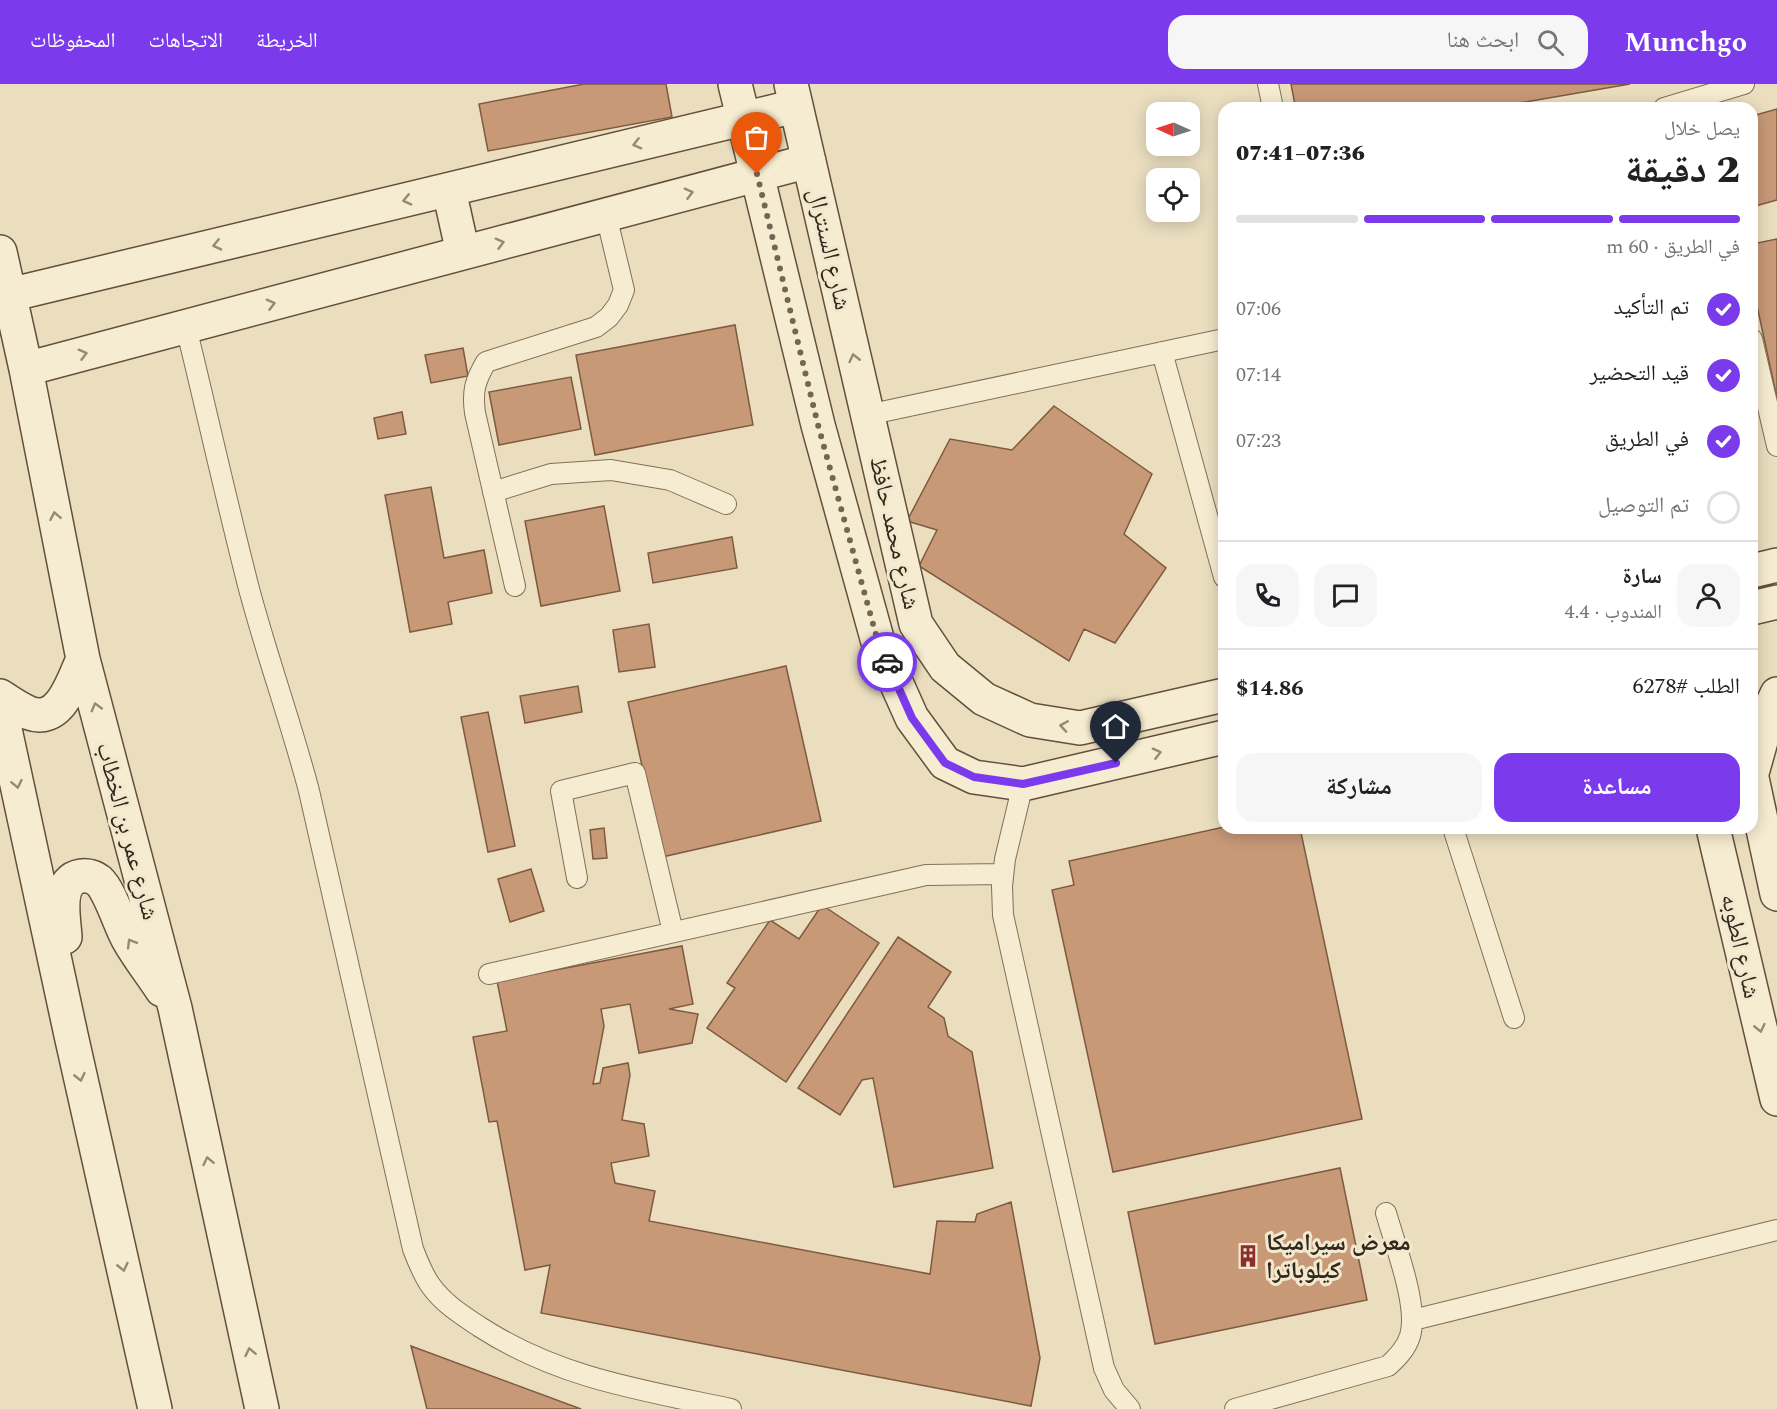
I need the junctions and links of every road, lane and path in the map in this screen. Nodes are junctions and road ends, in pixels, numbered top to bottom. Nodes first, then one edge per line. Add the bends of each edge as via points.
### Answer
1 (735, 84) edge
2 (1268, 84) edge
3 (1735, 85) edge
4 (794, 95) edge
5 (1272, 102) edge
6 (1699, 102) edge
7 (744, 118) junction
8 (809, 161) junction
9 (757, 174) junction
10 (449, 190) junction
11 (606, 215) junction
12 (0, 252) edge
13 (463, 253) junction
14 (9, 295) junction
15 (186, 327) junction
16 (1218, 340) edge
17 (1162, 352) junction
18 (1758, 365) edge
19 (26, 369) junction
20 (867, 415) junction
21 (818, 425) junction
22 (1777, 446) edge
23 (493, 492) junction
24 (726, 504) dead end
25 (1218, 555) edge
26 (1777, 565) edge
27 (1758, 570) edge
28 (515, 586) dead end
29 (1777, 602) edge
30 (1758, 607) edge
31 (83, 659) junction
32 (1777, 694) edge
33 (0, 696) edge
34 (1218, 696) edge
35 (0, 706) edge
36 (1218, 738) edge
37 (1758, 752) edge
38 (1023, 784) junction
39 (1758, 806) edge
40 (1456, 834) edge
41 (1714, 834) edge
42 (1003, 874) junction
43 (577, 878) dead end
44 (1777, 894) edge
45 (673, 932) junction
46 (489, 974) dead end
47 (175, 1008) junction
48 (1514, 1018) dead end
49 (71, 1035) junction
50 (1777, 1100) edge
51 (1386, 1213) dead end
52 (1777, 1230) edge
53 (1413, 1320) junction
54 (155, 1409) edge
55 (262, 1409) edge
56 (731, 1409) edge
57 (1130, 1409) edge
58 (1235, 1409) edge

1 - 7 street
2 - 5 lane
3 - 6 lane
4 - 7 street
4 - 8 street, شارع السنترال
7 - 9 street
7 -> 10 street
8 - 9 street
20 -> 8 street, شارع السنترال
11 -> 9 street
9 - 21 street
10 - 13 street
10 -> 14 street
13 -> 11 street
11 - 23 lane via 624,290 609,317 596,327 486,362 477,377 475,413
12 - 14 street, شارع عمر بن الخطاب
15 -> 13 street
14 - 19 street, شارع عمر بن الخطاب
19 -> 15 street
15 - 56 lane via 248,585 309,791 412,1250 421,1269 446,1303 528,1354 600,1381
16 - 17 lane
17 - 20 lane
17 - 25 lane
18 - 22 lane
31 -> 19 street, شارع عمر بن الخطاب
20 - 21 street
34 -> 20 street, شارع محمد حافظ via 1080,728 1030,720 984,699 945,667 916,624
21 - 38 street, شارع محمد حافظ via 878,642 912,718 945,763 974,777
23 - 24 lane via 551,474 611,470 670,480
23 - 28 lane
26 - 27 street
29 - 30 street
31 - 33 street via 64,698 50,713 28,713
47 -> 31 street, شارع عمر بن الخطاب
32 - 37 street
35 -> 49 street
38 -> 36 street, شارع محمد حافظ
38 - 42 lane
39 - 44 street, شارع الطوبه
40 - 48 lane
41 -> 50 street, شارع الطوبه
42 - 45 lane via 926,875
42 - 57 lane via 1003,915 1104,1368 1114,1390
43 - 45 lane via 561,791 635,773
45 - 46 lane
47 -> 49 street via 129,942 99,881 88,875 76,877 62,896
55 -> 47 street, شارع عمر بن الخطاب
49 -> 54 street
51 - 53 lane
52 - 53 lane
53 - 58 lane via 1401,1354 1388,1366

